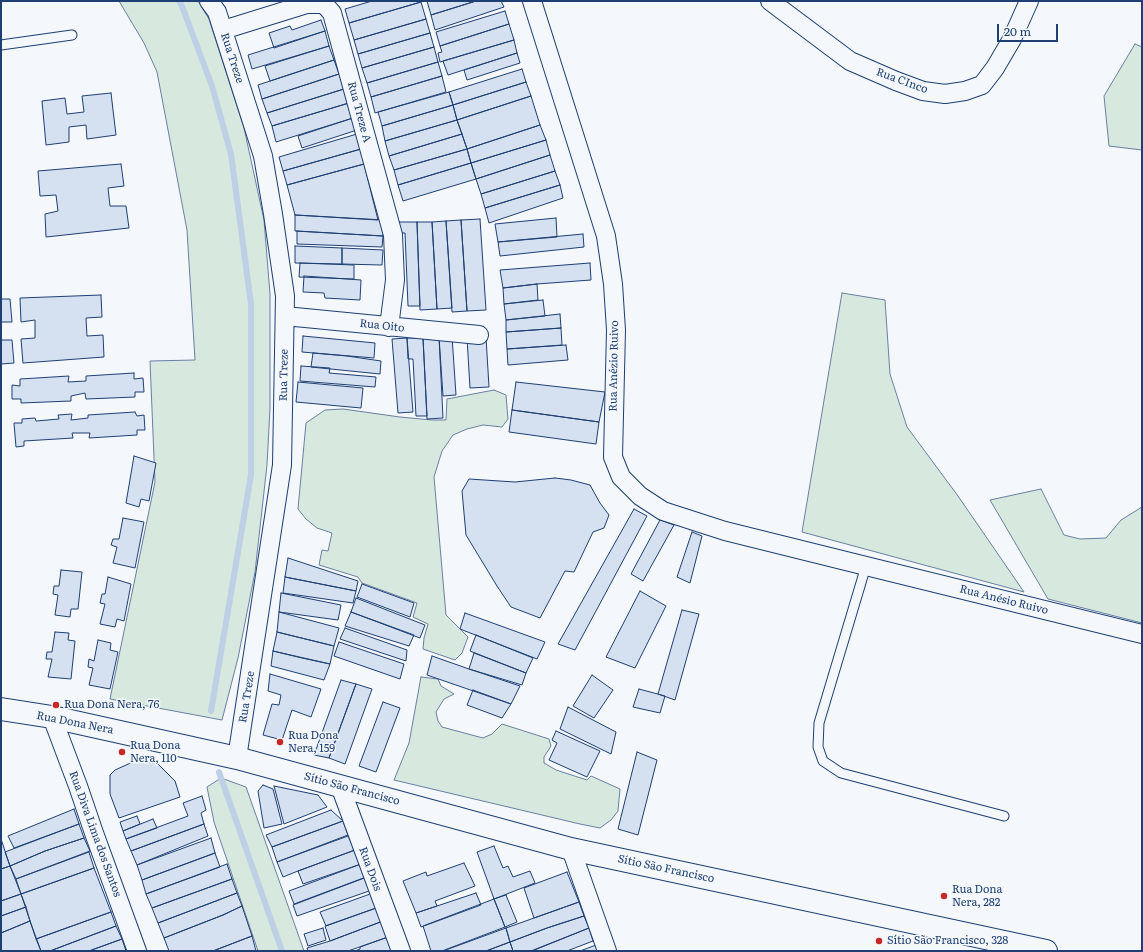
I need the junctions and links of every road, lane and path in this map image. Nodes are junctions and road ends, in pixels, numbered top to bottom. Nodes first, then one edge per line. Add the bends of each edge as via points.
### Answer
1 (210, 1) edge
2 (532, 1) edge
3 (770, 1) edge
4 (1029, 1) edge
5 (223, 30) junction
6 (72, 35) dead end
7 (1, 45) edge
8 (285, 316) junction
9 (389, 327) junction
10 (479, 336) dead end
11 (866, 566) junction
12 (1142, 634) edge
13 (1, 709) edge
14 (52, 718) junction
15 (237, 758) junction
16 (289, 772) joint
17 (340, 786) junction
18 (1004, 816) dead end
19 (570, 849) junction
20 (992, 946) edge
21 (137, 951) edge
22 (400, 951) edge
23 (607, 951) edge
24 (1046, 951) edge

1 - 5 street, Rua Treze
2 - 11 street, Rua Anézio Ruivo via 606,236 616,330 613,457 621,477 640,496 664,511 725,530
3 - 4 street, Rua CInco via 850,61 923,91 945,94 982,85 1012,39
5 - 8 street, Rua Treze via 263,156 285,296
5 - 9 street, Rua Treze A via 307,4 324,4 332,13 393,235 396,280
6 - 7 lane
8 - 9 street, Rua Oito
8 - 15 street, Rua Treze via 282,465
9 - 10 street, Rua Oito
11 - 12 street, Rua Anésio Ruivo
11 - 18 lane via 819,723 818,747 824,761 841,773
13 - 14 street, Rua Dona Nera
14 - 15 street, Rua Dona Nera
14 - 21 street, Rua Diva Lima dos Santos
15 - 16 street, Rua Dona Nera
16 - 17 street, Sítio São Francisco
17 - 19 street, Sítio São Francisco
17 - 22 street, Rua Dois
19 - 20 street, Sítio São Francisco via 930,925
19 - 23 street
20 - 24 street, Sítio São Francisco

